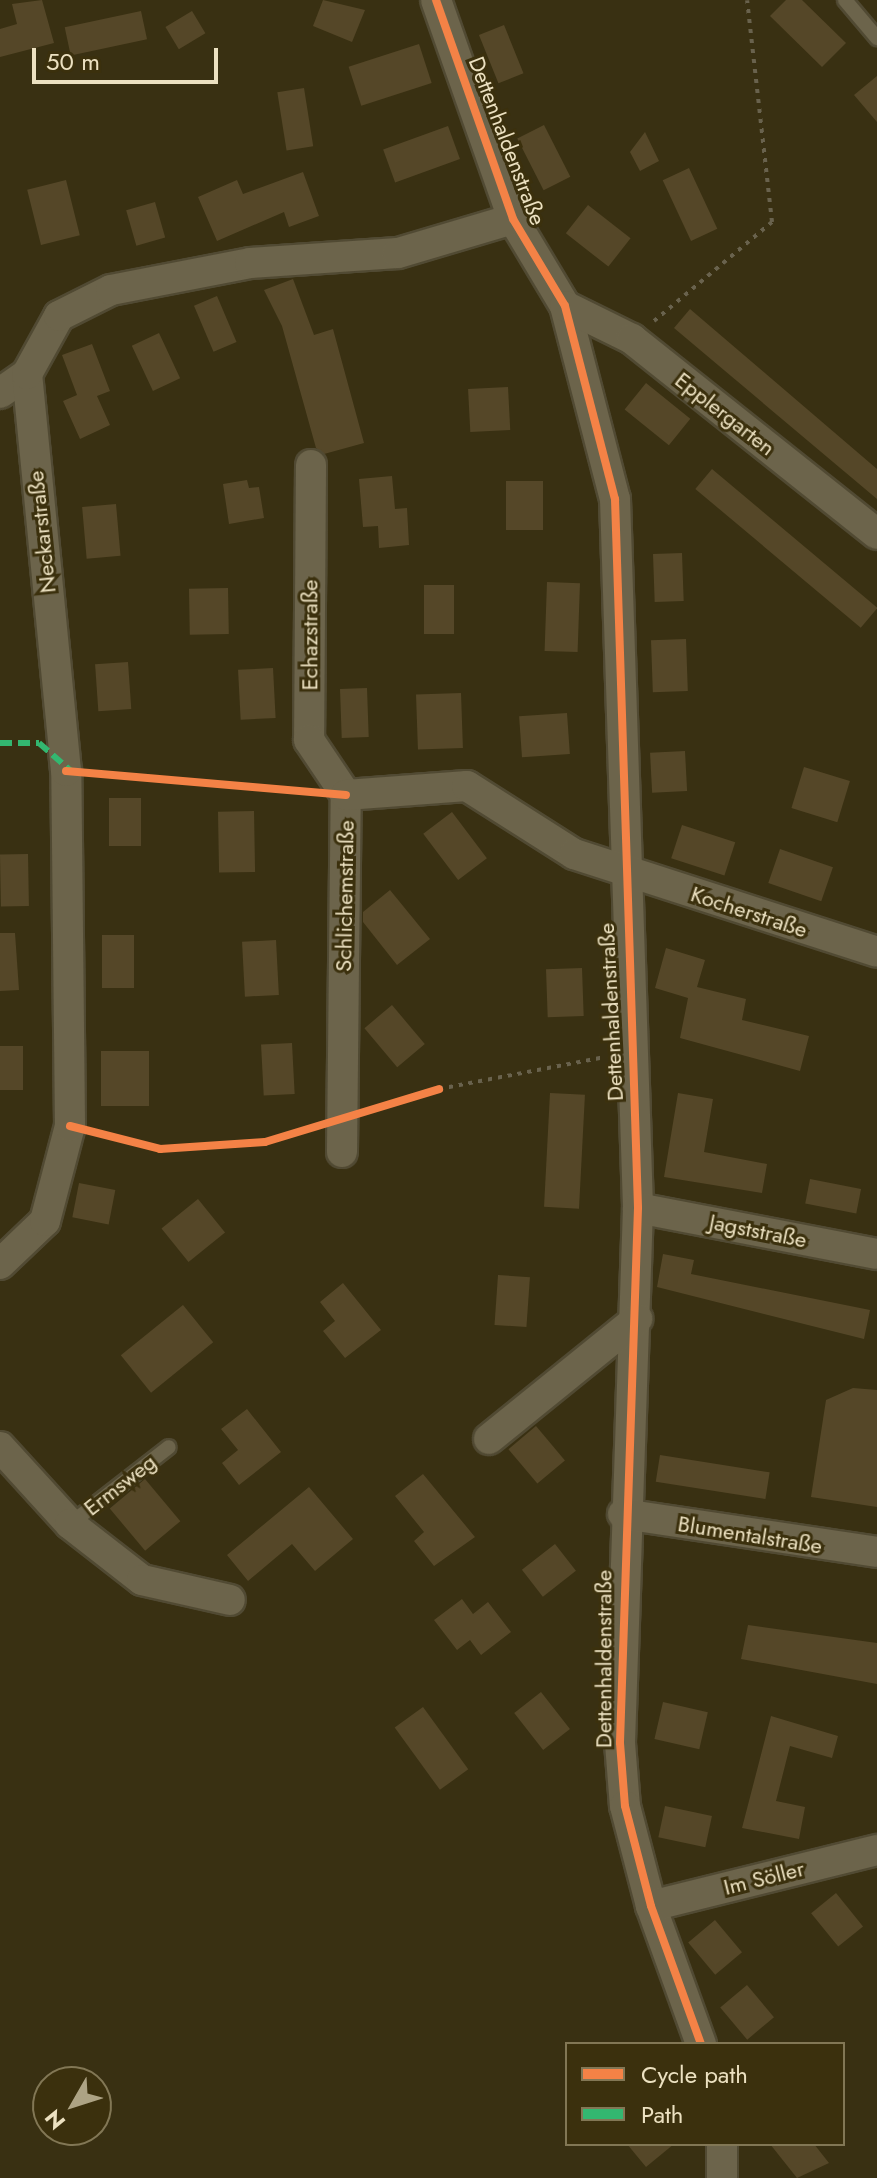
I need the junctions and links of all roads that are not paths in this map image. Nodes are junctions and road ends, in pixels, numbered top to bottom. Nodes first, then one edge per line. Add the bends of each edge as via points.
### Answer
1 (436, 0) edge
2 (845, 0) edge
3 (877, 38) edge
4 (513, 219) junction
5 (565, 306) junction
6 (27, 374) junction
7 (0, 393) edge
8 (311, 465) dead end
9 (877, 534) edge
10 (346, 795) junction
11 (622, 872) junction
12 (877, 952) edge
13 (342, 1152) dead end
14 (638, 1208) junction
15 (877, 1254) edge
16 (0, 1264) edge
17 (637, 1319) junction
18 (489, 1439) dead end
19 (0, 1447) edge
20 (169, 1447) dead end
21 (623, 1514) junction
22 (70, 1524) junction
23 (877, 1552) edge
24 (230, 1600) dead end
25 (877, 1850) edge
26 (651, 1906) junction
27 (700, 2042) edge
28 (722, 2146) edge
29 (722, 2178) edge

1 - 4 street, Dettenhaldenstraße
2 - 3 lane
4 - 5 street, Dettenhaldenstraße
4 - 6 street via 398,253 250,263 111,290 59,316
5 - 9 street, Epplergarten via 632,339
5 - 11 street, Dettenhaldenstraße via 615,499
6 - 7 street
6 - 16 street, Neckarstraße via 66,771 70,1126 45,1221
8 - 10 street, Echazstraße via 309,740
10 - 11 street, Schlichemstraße via 467,786 574,854
10 - 13 street, Schlichemstraße
11 - 12 street, Kocherstraße
11 - 14 street, Dettenhaldenstraße
14 - 15 street, Jagststraße
14 - 17 street, Dettenhaldenstraße
17 - 18 street
17 - 21 street, Dettenhaldenstraße
19 - 22 street, Ermsweg
20 - 22 lane, Ermsweg
21 - 23 street, Blumentalstraße
21 - 26 street, Dettenhaldenstraße via 620,1743 625,1806
22 - 24 street, Ermsweg via 142,1580
25 - 26 street, Im Söller
26 - 27 street, Dettenhaldenstraße
28 - 29 street

